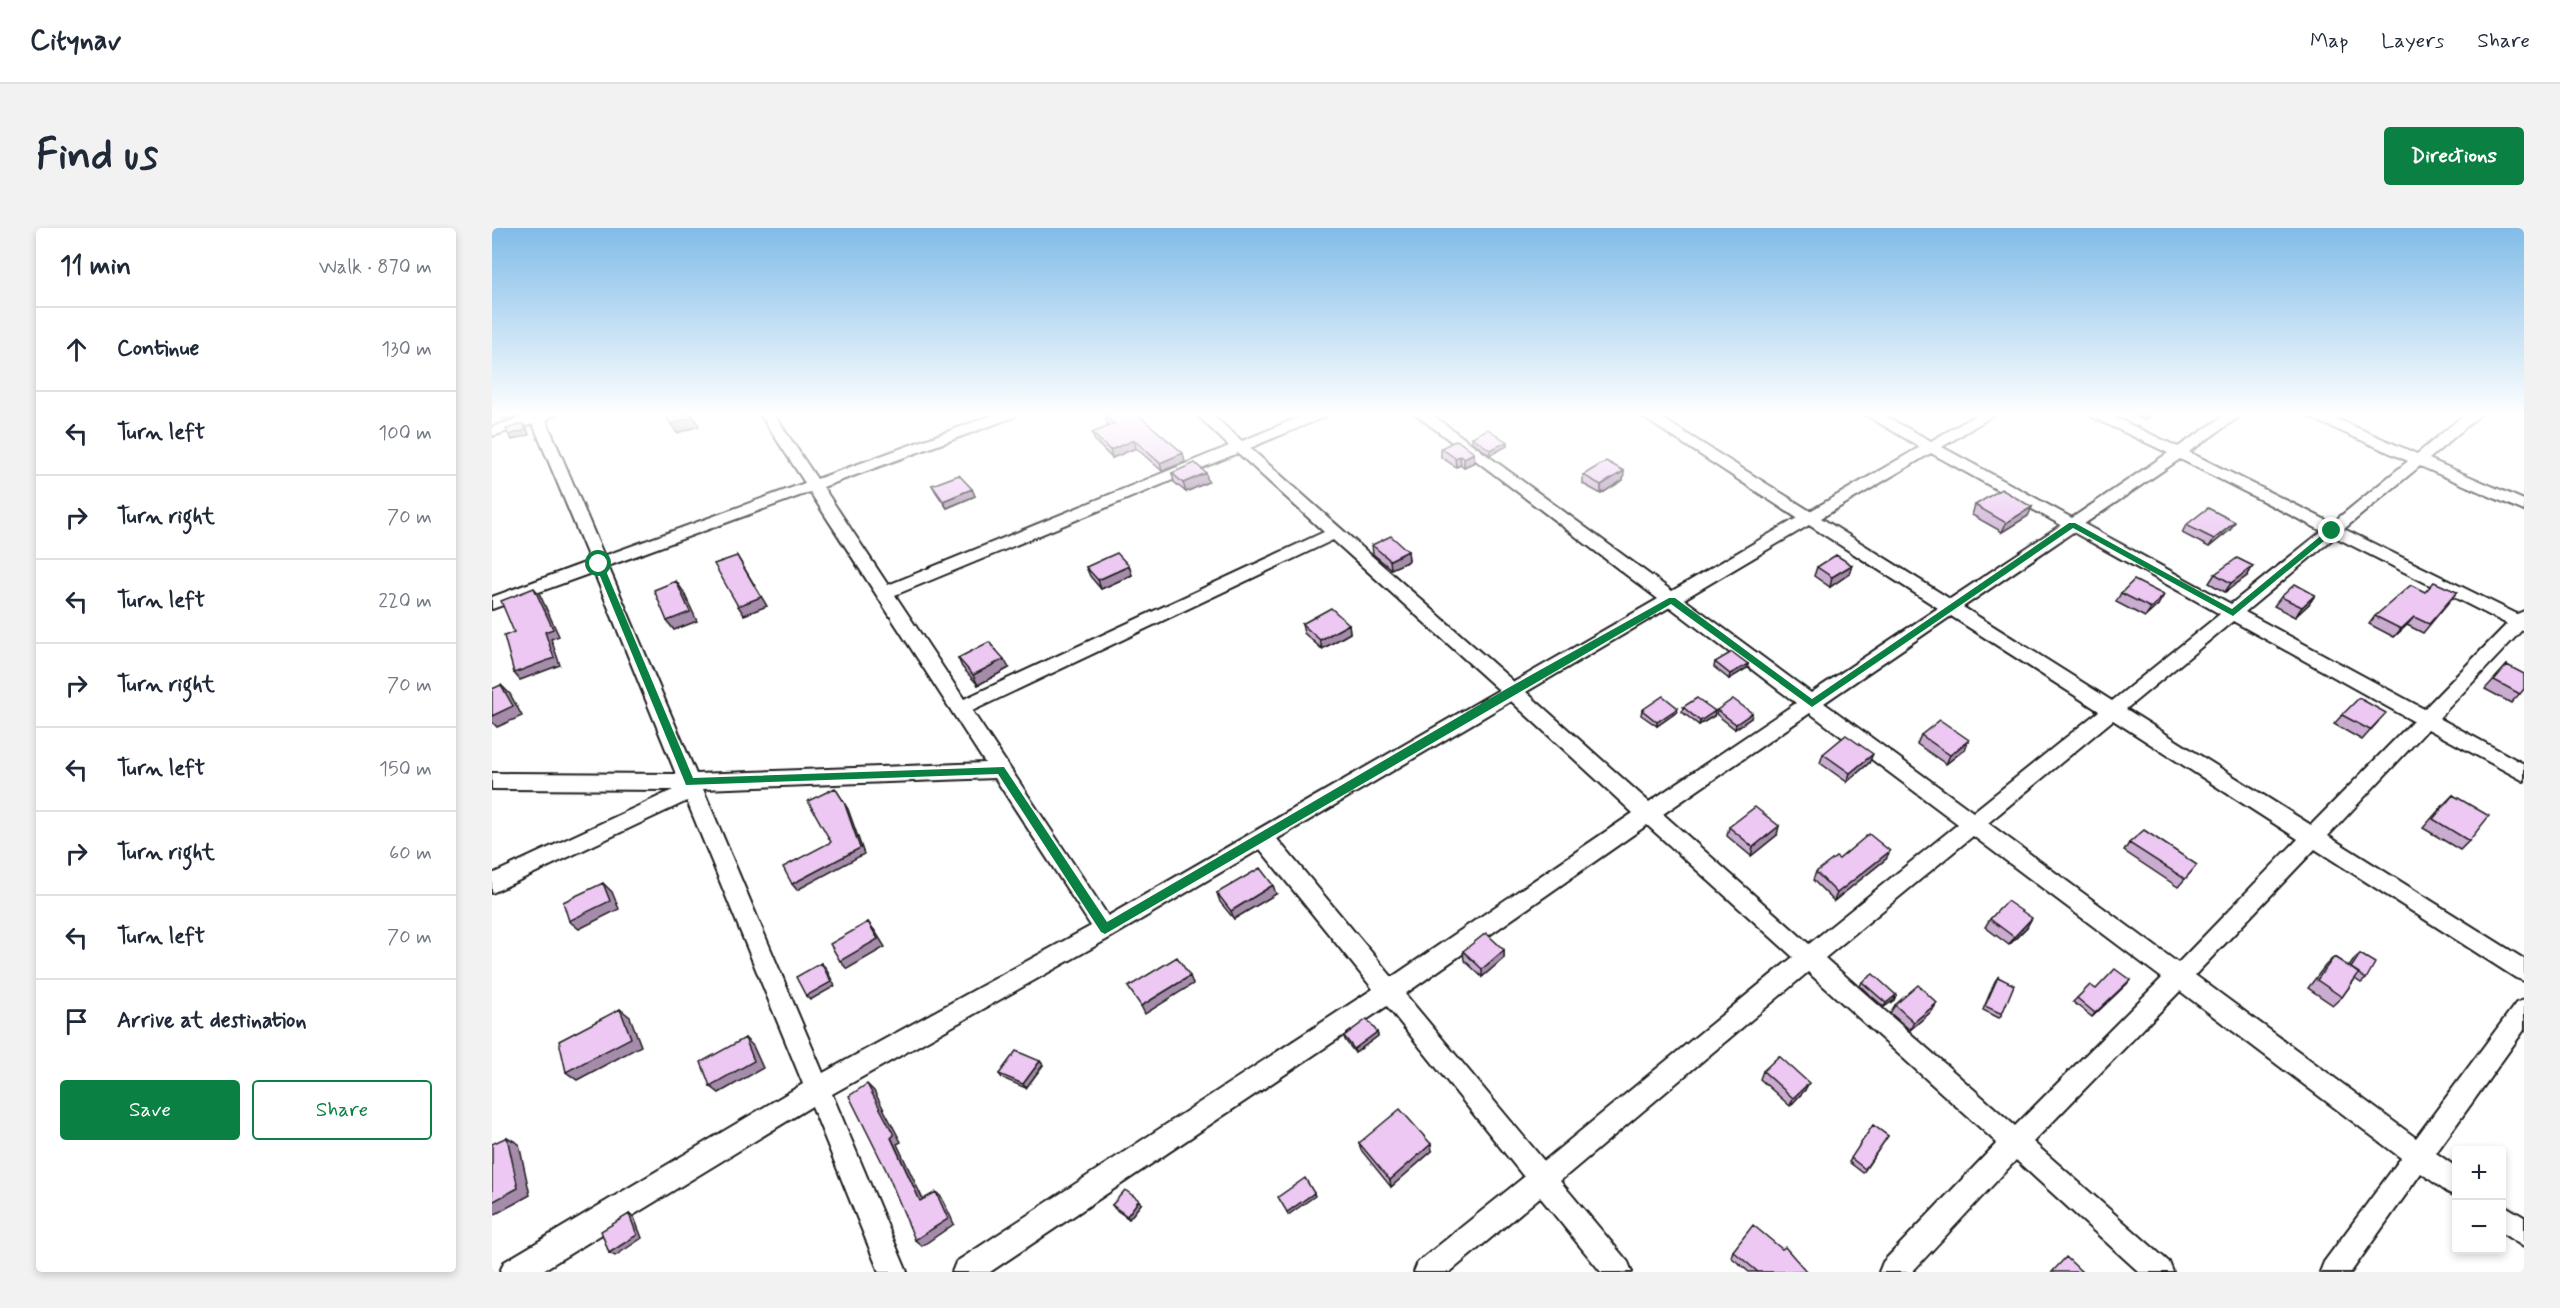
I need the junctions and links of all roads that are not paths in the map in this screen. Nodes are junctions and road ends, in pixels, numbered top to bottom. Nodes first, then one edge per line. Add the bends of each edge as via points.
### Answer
1 (561, 463) edge
2 (798, 463) edge
3 (867, 463) edge
4 (1199, 463) edge
5 (1257, 463) edge
6 (1487, 463) edge
7 (1722, 463) edge
8 (1906, 463) edge
9 (1960, 463) edge
10 (2165, 463) edge
11 (2199, 463) edge
12 (2416, 463) edge
13 (2425, 463) edge
14 (813, 485) junction
15 (2524, 506) edge
16 (1811, 519) junction
17 (2072, 525) junction
18 (2332, 531) junction
19 (1335, 533) junction
20 (599, 564) junction
21 (885, 594) junction
22 (1672, 600) junction
23 (492, 603) edge
24 (1952, 608) junction
25 (2233, 613) junction
26 (2522, 622) edge
27 (1511, 691) junction
28 (1812, 704) junction
29 (960, 709) junction
30 (2114, 711) junction
31 (2426, 719) junction
32 (1001, 770) junction
33 (2524, 773) edge
34 (492, 781) edge
35 (691, 785) junction
36 (1648, 813) junction
37 (1975, 825) junction
38 (1263, 837) junction
39 (2313, 837) junction
40 (492, 884) edge
41 (1105, 929) junction
42 (1809, 958) junction
43 (2524, 970) edge
44 (2179, 977) junction
45 (1389, 992) junction
46 (2524, 1011) edge
47 (817, 1089) junction
48 (2015, 1143) junction
49 (2420, 1156) junction
50 (2452, 1179) edge
51 (1543, 1180) junction
52 (2506, 1220) edge
53 (2524, 1234) edge
54 (514, 1272) edge
55 (893, 1272) edge
56 (966, 1272) edge
57 (1428, 1272) edge
58 (1617, 1272) edge
59 (1893, 1272) edge
60 (2159, 1272) edge
61 (2334, 1272) edge

1 - 20 street
2 - 14 street
3 - 14 street
4 - 21 street
5 - 19 street
6 - 22 street
7 - 16 street
8 - 16 street
9 - 17 street
10 - 17 street
11 - 18 street
12 - 18 street
13 - 15 street
14 - 20 street
14 - 21 street
16 - 22 street
16 - 24 street
17 - 24 street
17 - 25 street
18 - 25 street
18 - 26 street
19 - 27 street
19 - 29 street
20 - 23 street
20 - 35 street
21 - 29 street
22 - 27 street
22 - 28 street
24 - 28 street
24 - 30 street
25 - 30 street
25 - 31 street
26 - 31 street
27 - 36 street
27 - 38 street
28 - 36 street
28 - 37 street
29 - 32 street
30 - 37 street
30 - 39 street
31 - 33 street
31 - 39 street
32 - 35 street
32 - 41 street
34 - 35 street
35 - 40 street
35 - 47 street
36 - 42 street
36 - 45 street
37 - 42 street
37 - 44 street
38 - 41 street
38 - 45 street
39 - 43 street
39 - 44 street
41 - 47 street
42 - 48 street
42 - 51 street
44 - 48 street
44 - 49 street
45 - 51 street
45 - 56 street
46 - 49 street
47 - 54 street
47 - 55 street
48 - 59 street
48 - 60 street
49 - 50 street
49 - 61 street
51 - 57 street
51 - 58 street
52 - 53 street

